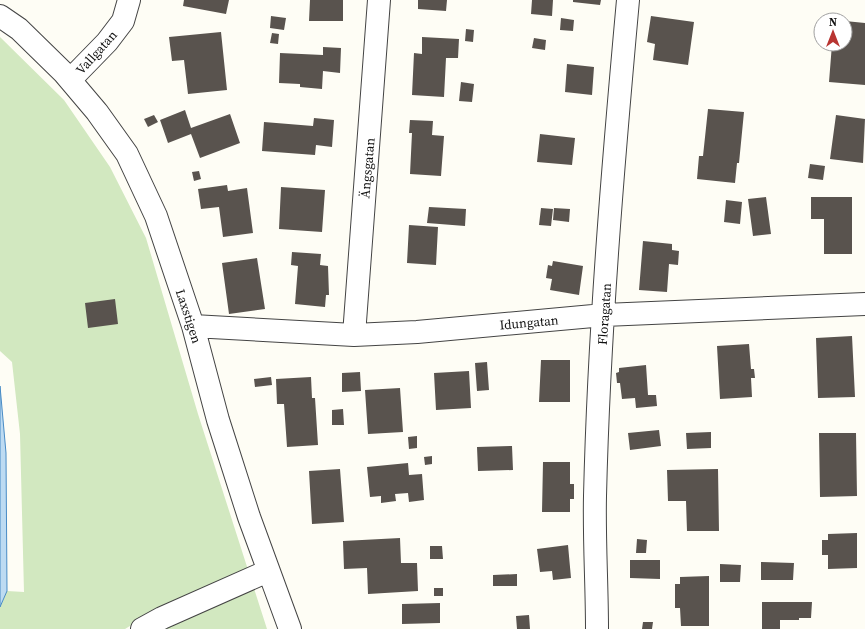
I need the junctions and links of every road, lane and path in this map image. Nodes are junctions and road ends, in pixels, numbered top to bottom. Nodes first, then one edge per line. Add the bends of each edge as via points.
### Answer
1 (129, 0) edge
2 (379, 0) edge
3 (628, 0) edge
4 (0, 16) edge
5 (70, 80) junction
6 (865, 304) edge
7 (604, 315) junction
8 (193, 326) junction
9 (354, 335) junction
10 (268, 571) junction
11 (142, 629) edge
12 (290, 629) edge
13 (597, 629) edge

1 - 5 street, Vallgatan via 123,21 107,42
2 - 9 street, Ängsgatan
3 - 7 street, Floragatan
4 - 5 street, Laxstigen via 19,29
5 - 8 street, Laxstigen via 97,112 126,154 156,216
6 - 7 street, Idungatan
7 - 9 street, Idungatan via 417,332
7 - 13 street, Floragatan via 595,498
8 - 9 street, Idungatan
8 - 10 street, Laxstigen via 218,420
10 - 11 street
10 - 12 street, Laxstigen

